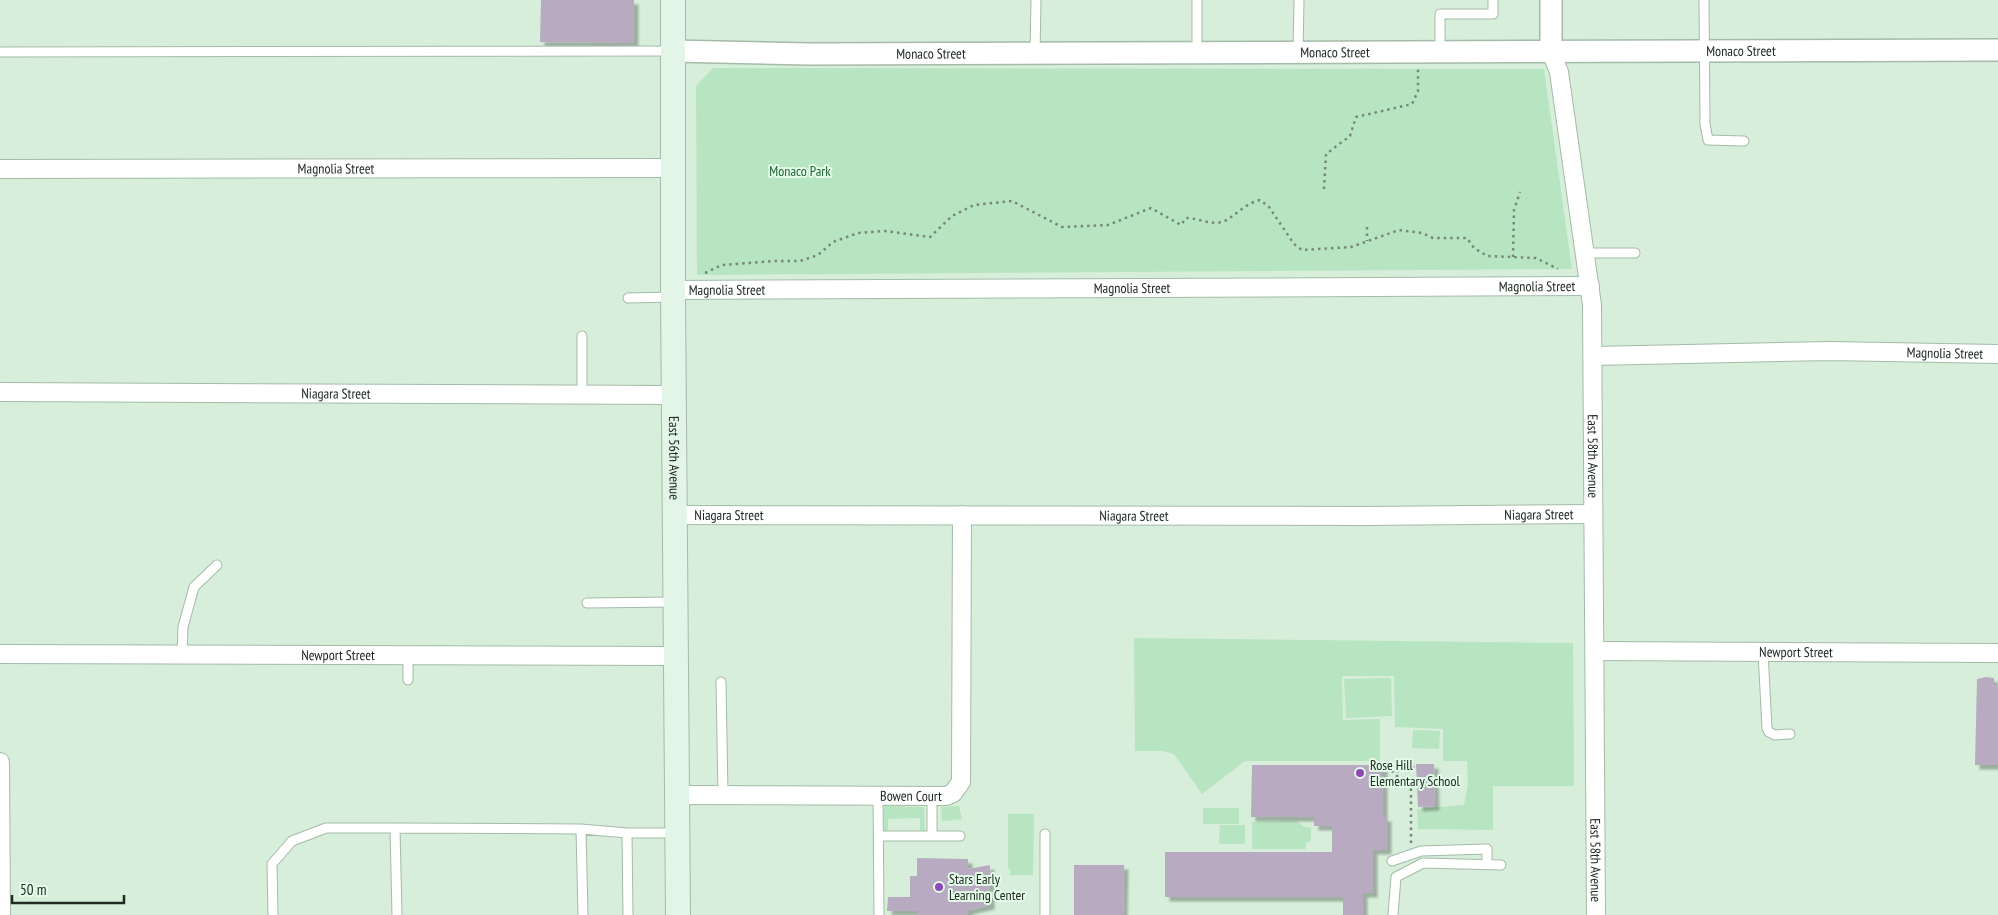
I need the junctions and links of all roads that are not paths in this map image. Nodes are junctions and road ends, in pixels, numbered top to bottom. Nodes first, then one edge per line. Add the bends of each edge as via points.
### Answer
1 (673, 0) edge
2 (1036, 0) edge
3 (1197, 0) edge
4 (1299, 0) edge
5 (1493, 0) edge
6 (1552, 0) edge
7 (1704, 0) edge
8 (1998, 50) edge
9 (674, 51) junction
10 (1705, 51) junction
11 (0, 52) edge
12 (1440, 52) junction
13 (1551, 52) junction
14 (1197, 53) junction
15 (1298, 53) junction
16 (1035, 54) junction
17 (1744, 141) dead end
18 (673, 168) junction
19 (0, 169) edge
20 (1586, 253) junction
21 (1635, 253) dead end
22 (1590, 286) junction
23 (673, 293) junction
24 (628, 298) dead end
25 (582, 336) dead end
26 (1998, 354) edge
27 (1593, 356) junction
28 (0, 392) edge
29 (582, 395) junction
30 (674, 395) junction
31 (1592, 514) junction
32 (675, 515) junction
33 (962, 515) junction
34 (217, 565) dead end
35 (675, 602) junction
36 (587, 603) dead end
37 (1595, 651) junction
38 (1764, 652) junction
39 (1998, 652) edge
40 (0, 654) edge
41 (182, 655) junction
42 (408, 655) junction
43 (676, 656) junction
44 (408, 680) dead end
45 (721, 682) dead end
46 (1790, 734) dead end
47 (0, 762) edge
48 (677, 795) junction
49 (723, 795) junction
50 (878, 796) junction
51 (932, 796) junction
52 (395, 828) junction
53 (581, 829) junction
54 (627, 833) junction
55 (677, 833) junction
56 (1045, 834) dead end
57 (879, 836) junction
58 (932, 836) junction
59 (960, 836) dead end
60 (1392, 860) dead end
61 (1487, 864) junction
62 (1501, 864) dead end
63 (2, 915) edge
64 (273, 915) edge
65 (396, 915) edge
66 (583, 915) edge
67 (628, 915) edge
68 (678, 915) edge
69 (879, 915) edge
70 (1045, 915) edge
71 (1393, 915) edge
72 (1596, 915) edge

1 - 9 main road, East 56th Avenue
2 - 16 lane
3 - 14 lane
4 - 15 lane
5 - 12 lane via 1493,14 1440,14
6 - 13 street, East 58th Avenue
7 - 10 lane
8 - 10 street, Monaco Street
9 - 11 lane
9 - 16 street, Monaco Street
9 - 18 main road, East 56th Avenue
10 - 13 street, Monaco Street
10 - 17 lane via 1708,140
12 - 13 street, Monaco Street
12 - 15 street, Monaco Street
13 - 20 street, East 58th Avenue via 1559,72
14 - 15 street, Monaco Street
14 - 16 street, Monaco Street
18 - 19 street, Magnolia Street
18 - 23 main road, East 56th Avenue
20 - 21 lane
20 - 22 street, East 58th Avenue
22 - 23 street, Magnolia Street
22 - 27 street, East 58th Avenue
23 - 24 lane
23 - 30 main road, East 56th Avenue
25 - 29 lane
26 - 27 street, Magnolia Street via 1830,351
27 - 31 street, East 58th Avenue
28 - 29 street, Niagara Street
29 - 30 street, Niagara Street
30 - 32 main road, East 56th Avenue
31 - 33 street, Niagara Street
31 - 37 street, East 58th Avenue
32 - 33 street, Niagara Street
32 - 35 main road, East 56th Avenue
33 - 51 street, Bowen Court via 961,782 952,794
34 - 41 lane via 194,587 184,627
35 - 36 lane
35 - 43 main road, East 56th Avenue
37 - 38 street, Newport Street
37 - 72 street, East 58th Avenue
38 - 39 street, Newport Street
38 - 46 lane via 1767,728 1775,735
40 - 41 street, Newport Street
41 - 42 street, Newport Street
42 - 43 street, Newport Street
42 - 44 lane
43 - 48 main road, East 56th Avenue
45 - 49 lane
47 - 63 street
48 - 49 street, Bowen Court
48 - 55 main road, East 56th Avenue
49 - 50 street, Bowen Court
50 - 51 street, Bowen Court
50 - 57 lane
51 - 58 lane
52 - 53 lane
52 - 64 lane via 326,828 292,840 272,864
52 - 65 lane
53 - 54 lane
53 - 66 lane
54 - 55 lane
54 - 67 lane
55 - 68 main road, East 56th Avenue
56 - 70 lane
57 - 58 lane
57 - 69 lane
58 - 59 lane
60 - 61 lane via 1421,852 1487,849
61 - 62 lane
61 - 71 lane via 1423,863 1396,877

